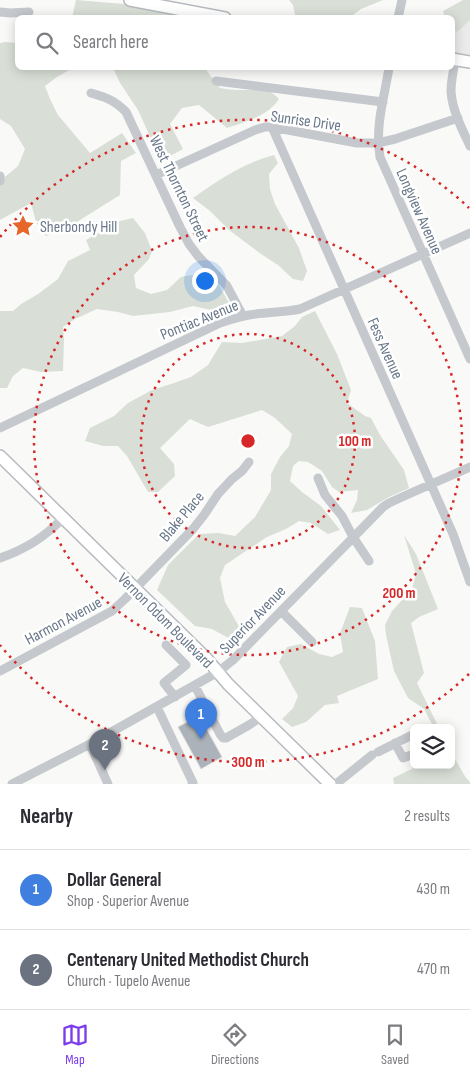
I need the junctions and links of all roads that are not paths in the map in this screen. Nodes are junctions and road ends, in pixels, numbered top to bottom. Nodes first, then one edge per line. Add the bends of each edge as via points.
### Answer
1 (130, 0) edge
2 (402, 0) edge
3 (0, 12) edge
4 (29, 12) dead end
5 (210, 15) edge
6 (399, 15) edge
7 (455, 59) edge
8 (470, 62) edge
9 (389, 70) edge
10 (453, 70) edge
11 (216, 81) dead end
12 (91, 93) dead end
13 (383, 102) junction
14 (458, 118) junction
15 (272, 127) junction
16 (378, 143) junction
17 (470, 146) edge
18 (156, 175) junction
19 (0, 176) edge
20 (0, 181) edge
21 (470, 233) edge
22 (424, 254) junction
23 (344, 289) junction
24 (243, 316) junction
25 (470, 359) edge
26 (0, 428) edge
27 (0, 456) edge
28 (249, 462) dead end
29 (470, 467) edge
30 (318, 478) dead end
31 (431, 484) junction
32 (63, 518) junction
33 (353, 537) junction
34 (0, 558) edge
35 (368, 561) dead end
36 (470, 582) edge
37 (135, 589) junction
38 (281, 611) junction
39 (312, 642) dead end
40 (166, 645) dead end
41 (0, 671) edge
42 (218, 672) junction
43 (195, 686) junction
44 (175, 697) junction
45 (157, 707) junction
46 (261, 717) junction
47 (410, 736) edge
48 (395, 743) junction
49 (90, 744) junction
50 (410, 756) edge
51 (12, 784) edge
52 (108, 784) edge
53 (192, 784) edge
54 (330, 784) edge
55 (336, 784) edge

1 - 5 main road
2 - 6 street
3 - 4 street
7 - 8 main road
9 - 13 street, Longview Avenue
10 - 14 street via 451,92
11 - 13 street
12 - 18 street, West Thornton Street via 118,103 126,112
13 - 16 street, Longview Avenue
14 - 16 street, Sunrise Drive
14 - 17 street
15 - 16 street, Sunrise Drive via 357,143
15 - 18 street, Sunrise Drive via 255,130
15 - 23 street, Fess Avenue
16 - 22 street, Longview Avenue via 380,157
18 - 24 street, West Thornton Street via 189,244 227,286
19 - 20 street
21 - 22 street, Pontiac Avenue
22 - 23 street, Pontiac Avenue
22 - 25 street, Longview Avenue
23 - 24 street, Pontiac Avenue via 300,309
23 - 31 street, Fess Avenue
24 - 26 street, Pontiac Avenue via 220,323
27 - 32 main road, Vernon Odom Boulevard
28 - 37 street, Blake Place via 218,494 193,529
29 - 31 street, Superior Avenue
30 - 33 street via 325,495
31 - 33 street, Superior Avenue via 389,503
31 - 36 street, Fess Avenue
32 - 34 street via 37,540
32 - 37 main road, Vernon Odom Boulevard
33 - 35 street
33 - 38 street, Superior Avenue
37 - 41 street, Harmon Avenue via 112,611
37 - 42 main road, Vernon Odom Boulevard
38 - 39 street
38 - 42 street, Superior Avenue
40 - 44 street via 186,665 164,683
42 - 43 street, Superior Avenue
42 - 46 main road, Vernon Odom Boulevard
43 - 44 street, Superior Avenue
43 - 46 street via 223,738
44 - 45 street, Superior Avenue
45 - 49 street, Superior Avenue
45 - 53 street
46 - 54 main road, Vernon Odom Boulevard
47 - 48 street
48 - 50 street via 404,758
48 - 55 street via 375,753
49 - 51 street, Superior Avenue
49 - 52 street

